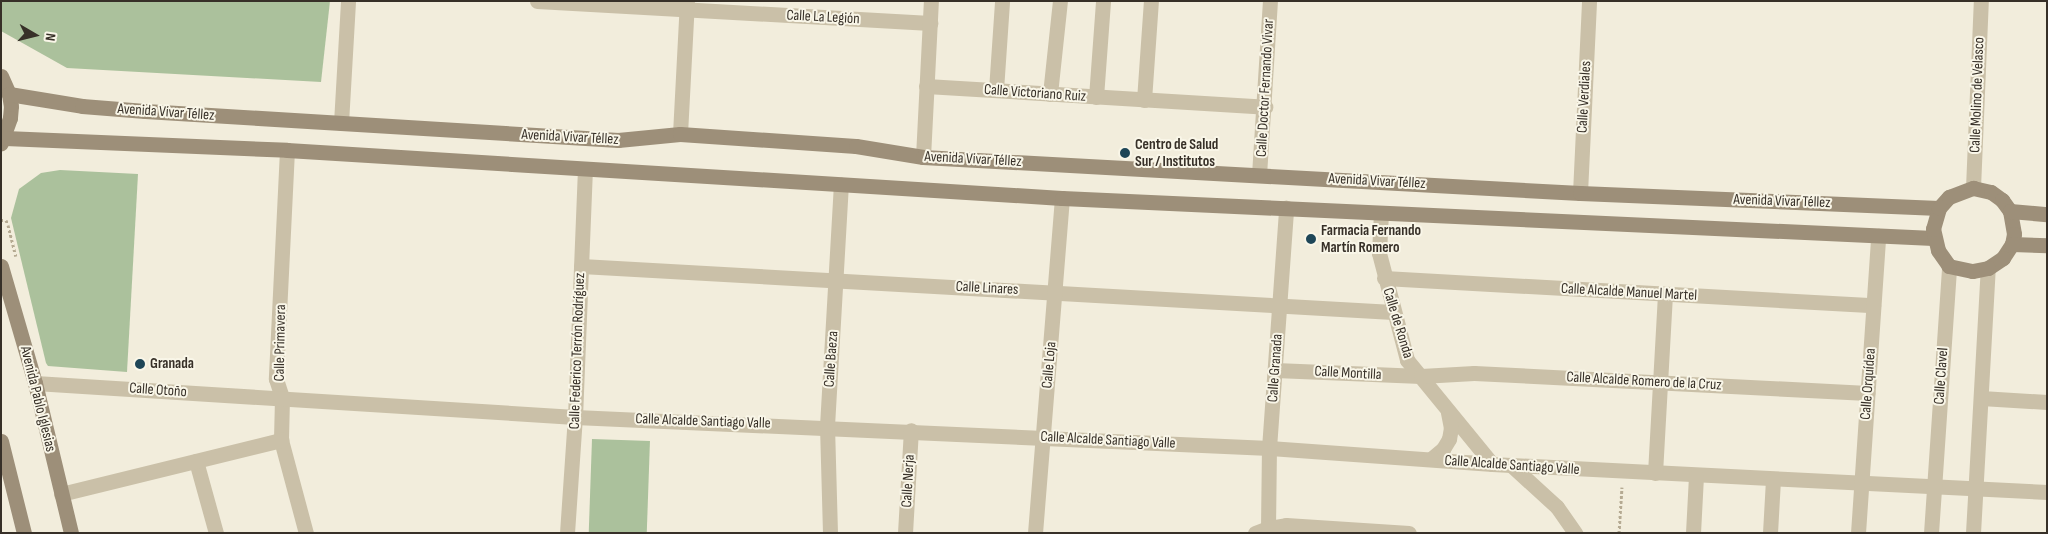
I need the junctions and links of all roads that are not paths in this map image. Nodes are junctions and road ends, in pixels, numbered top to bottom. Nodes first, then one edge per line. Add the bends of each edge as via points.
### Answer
1 (348, 1) edge
2 (537, 1) edge
3 (931, 1) edge
4 (1002, 1) edge
5 (1060, 1) edge
6 (1102, 1) edge
7 (1151, 1) edge
8 (1270, 1) edge
9 (1589, 1) edge
10 (1981, 1) edge
11 (687, 5) edge
12 (930, 23) junction
13 (1, 76) edge
14 (926, 86) junction
15 (996, 90) junction
16 (9, 94) junction
17 (1050, 94) junction
18 (1096, 97) junction
19 (1144, 100) junction
20 (1265, 107) junction
21 (341, 123) junction
22 (680, 134) junction
23 (3, 140) edge
24 (287, 150) junction
25 (923, 157) junction
26 (585, 169) junction
27 (1259, 175) junction
28 (841, 184) junction
29 (1973, 188) junction
30 (1580, 193) junction
31 (1062, 198) junction
32 (1286, 208) junction
33 (1939, 208) junction
34 (2010, 211) junction
35 (1381, 213) junction
36 (2047, 214) edge
37 (1878, 236) junction
38 (1934, 238) junction
39 (2012, 244) junction
40 (2047, 245) edge
41 (1, 266) edge
42 (581, 266) junction
43 (1949, 266) junction
44 (1988, 268) junction
45 (1384, 278) junction
46 (836, 279) junction
47 (1054, 292) junction
48 (1665, 295) junction
49 (1873, 305) junction
50 (1279, 306) junction
51 (1393, 312) junction
52 (1275, 370) junction
53 (1420, 376) junction
54 (1660, 382) junction
55 (35, 383) junction
56 (1868, 393) junction
57 (282, 398) junction
58 (1981, 398) junction
59 (2047, 402) edge
60 (1448, 410) junction
61 (575, 416) junction
62 (827, 426) junction
63 (912, 430) junction
64 (1043, 437) junction
65 (282, 440) junction
66 (1, 441) edge
67 (1269, 448) junction
68 (1431, 460) junction
69 (196, 461) junction
70 (1492, 464) junction
71 (1511, 465) junction
72 (1655, 473) junction
73 (1696, 476) junction
74 (1773, 479) junction
75 (1862, 482) junction
76 (1934, 486) junction
77 (1975, 488) junction
78 (2047, 492) edge
79 (62, 494) junction
80 (1265, 531) edge
81 (24, 533) edge
82 (71, 533) edge
83 (216, 533) edge
84 (306, 533) edge
85 (567, 533) edge
86 (830, 533) edge
87 (905, 533) edge
88 (1035, 533) edge
89 (1409, 533) edge
90 (1575, 533) edge
91 (1693, 533) edge
92 (1770, 533) edge
93 (1858, 533) edge
94 (1931, 533) edge
95 (1973, 533) edge

1 - 21 street
2 - 11 street, Calle La Legión
3 - 12 street
4 - 15 street
5 - 17 street
6 - 18 street
7 - 19 street
8 - 20 street, Calle Doctor Fernando Vivar
9 - 30 street, Calle Verdiales
10 - 29 street, Calle Molino de Velasco
11 - 12 street, Calle La Legión
11 - 22 street
12 - 14 street
13 - 16 street
14 - 15 street, Calle Victoriano Ruiz
14 - 25 street
15 - 17 street, Calle Victoriano Ruiz
16 - 21 street, Avenida Vivar Téllez via 82,106
16 - 23 street via 10,118
17 - 18 street, Calle Victoriano Ruiz
18 - 19 street, Calle Victoriano Ruiz
19 - 20 street, Calle Victoriano Ruiz
20 - 27 street, Calle Doctor Fernando Vivar
21 - 22 street, Avenida Vivar Téllez via 618,140
22 - 25 street, Avenida Vivar Téllez via 856,146
23 - 24 street, Avenida Vivar Téllez
24 - 26 street, Avenida Vivar Téllez
24 - 57 street, Calle Primavera via 276,379
25 - 27 street, Avenida Vivar Téllez
26 - 28 street, Avenida Vivar Téllez
26 - 42 street, Calle Federico Terrón Rodríguez
27 - 30 street, Avenida Vivar Téllez
28 - 31 street, Avenida Vivar Téllez
28 - 46 street, Calle Baeza
29 - 33 street via 1950,197
29 - 34 street via 1991,192
30 - 33 street, Avenida Vivar Téllez
31 - 32 street, Avenida Vivar Téllez
31 - 47 street, Calle Loja
32 - 35 street, Avenida Vivar Téllez
32 - 50 street, Calle Granada
33 - 38 street
34 - 36 street
34 - 39 street via 2014,234
35 - 37 street, Avenida Vivar Téllez
35 - 45 street, Calle de Ronda via 1379,252
37 - 38 street, Avenida Vivar Téllez
37 - 49 street, Calle Orquídea
38 - 43 street
39 - 40 street
39 - 44 street via 2003,258
41 - 55 street, Avenida Pablo Iglesias
42 - 46 street, Calle Linares
42 - 61 street, Calle Federico Terrón Rodríguez
43 - 44 street via 1972,271
43 - 76 street, Calle Clavel
44 - 58 street
45 - 48 street, Calle Alcalde Manuel Martel
45 - 51 street, Calle de Ronda
46 - 47 street, Calle Linares
46 - 62 street, Calle Baeza
47 - 50 street, Calle Linares
47 - 64 street, Calle Loja
48 - 49 street, Calle Alcalde Manuel Martel
48 - 54 street
49 - 56 street, Calle Orquídea
50 - 51 street, Calle Linares
50 - 52 street, Calle Granada
51 - 53 street, Calle de Ronda via 1407,360
52 - 53 street, Calle Montilla
52 - 67 street, Calle Granada
53 - 54 street, Calle Alcalde Romero de la Cruz via 1474,373
53 - 60 street, Calle de Ronda
54 - 56 street, Calle Alcalde Romero de la Cruz
54 - 72 street
55 - 57 street, Calle Otoño
55 - 79 street, Avenida Pablo Iglesias
56 - 75 street, Calle Orquídea
57 - 61 street, Calle Alcalde Santiago Valle
57 - 65 street, Calle Primavera
58 - 59 street
58 - 77 street
60 - 68 street via 1452,428 1449,439
60 - 70 street, Calle de Ronda
61 - 62 street, Calle Alcalde Santiago Valle
61 - 85 street, Calle Federico Terrón Rodríguez
62 - 63 street, Calle Alcalde Santiago Valle
62 - 86 street, Calle Baeza
63 - 64 street, Calle Alcalde Santiago Valle
63 - 87 street, Calle Nerja
64 - 67 street, Calle Alcalde Santiago Valle
64 - 88 street, Calle Loja
65 - 69 street
65 - 84 street, Calle Primavera
66 - 81 street
67 - 68 street, Calle Alcalde Santiago Valle
67 - 80 street, Calle Granada
68 - 70 street, Calle Alcalde Santiago Valle
69 - 79 street
69 - 83 street
70 - 71 street, Calle Alcalde Santiago Valle
71 - 72 street, Calle Alcalde Santiago Valle
71 - 90 street via 1557,507
72 - 73 street, Calle Alcalde Santiago Valle
73 - 74 street, Calle Alcalde Santiago Valle
73 - 91 street
74 - 75 street, Calle Alcalde Santiago Valle
74 - 92 street
75 - 76 street, Calle Alcalde Santiago Valle
75 - 93 street, Calle Orquídea
76 - 77 street
76 - 94 street, Calle Clavel
77 - 78 street
77 - 95 street
79 - 82 street, Avenida Pablo Iglesias
80 - 89 street via 1286,525

